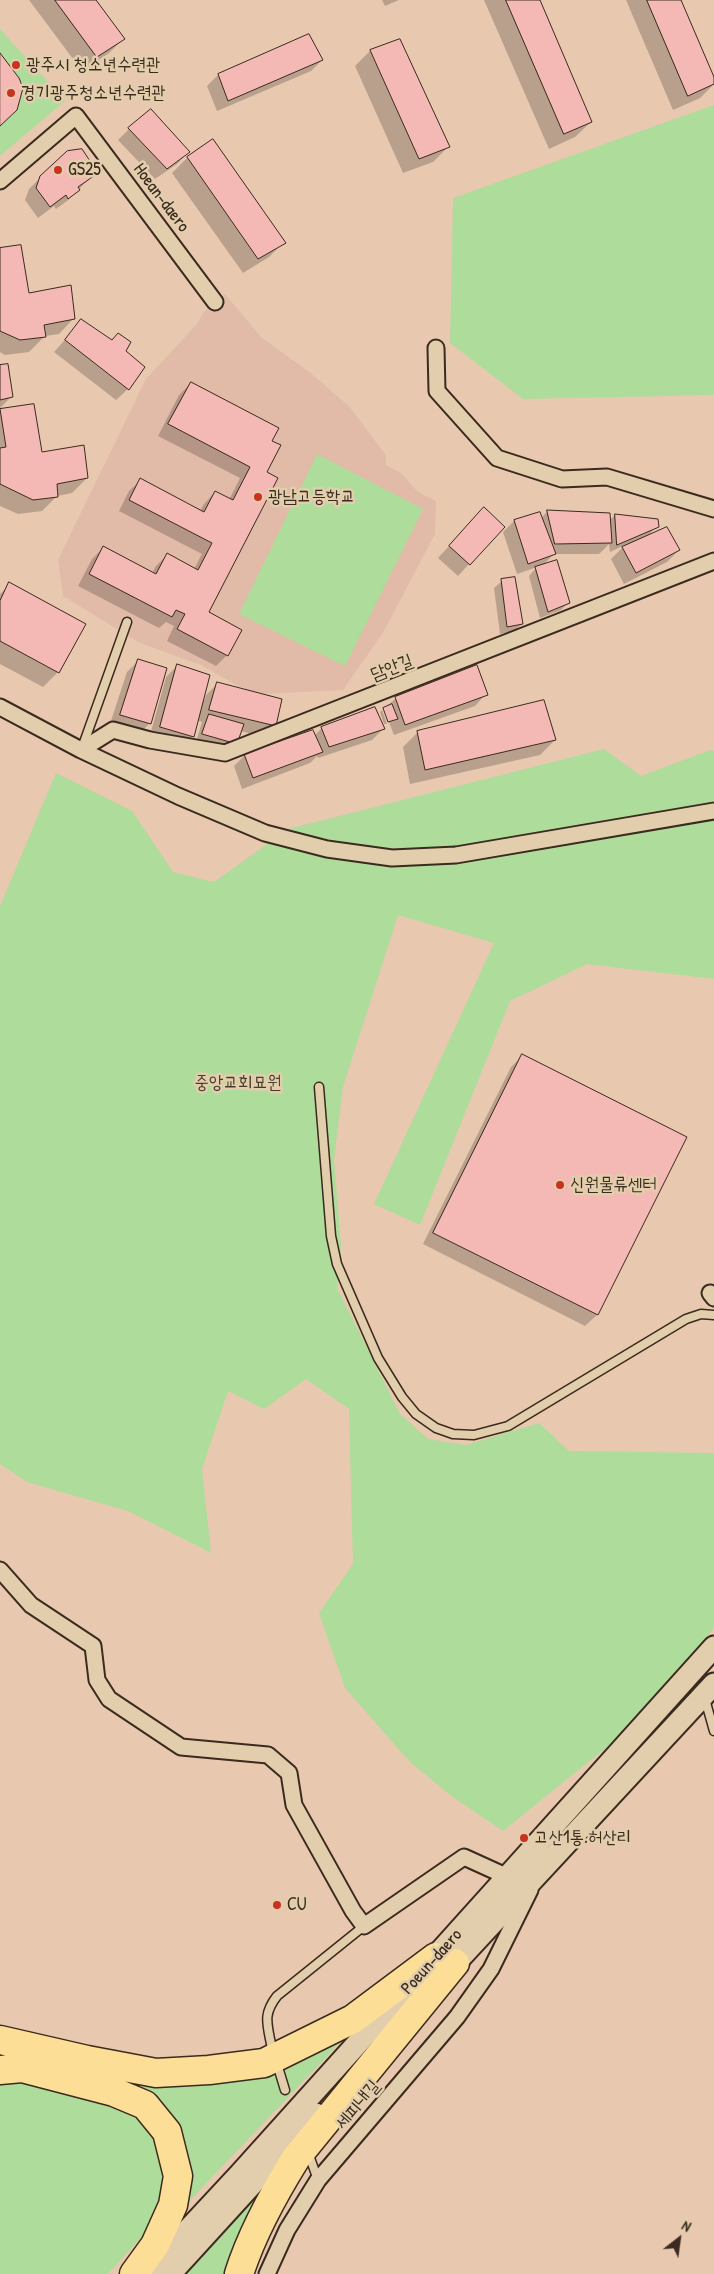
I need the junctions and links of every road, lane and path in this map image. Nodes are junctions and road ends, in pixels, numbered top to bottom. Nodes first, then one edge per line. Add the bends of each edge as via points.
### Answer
1 (0, 181) edge
2 (215, 302) dead end
3 (436, 348) dead end
4 (714, 509) edge
5 (714, 561) edge
6 (126, 622) dead end
7 (0, 707) edge
8 (81, 750) junction
9 (714, 811) edge
10 (319, 1087) dead end
11 (714, 1315) edge
12 (0, 1570) edge
13 (714, 1647) edge
14 (709, 1689) edge
15 (714, 1731) edge
16 (538, 1875) junction
17 (508, 1877) junction
18 (364, 1926) junction
19 (446, 1960) junction
20 (0, 2040) edge
21 (271, 2044) dead end
22 (278, 2067) dead end
23 (0, 2070) edge
24 (285, 2090) dead end
25 (309, 2155) dead end
26 (318, 2180) junction
27 (134, 2274) edge
28 (147, 2274) edge
29 (170, 2274) edge
30 (239, 2274) edge
31 (267, 2274) edge

1 - 2 street, Hoean-daero via 76,116
3 - 4 street via 437,391 497,458 562,479 607,477
5 - 8 street, 담안길 via 225,753 113,730
6 - 8 lane
7 - 8 street
8 - 9 street via 265,833 327,849 392,858 456,855
10 - 11 lane via 331,1236 337,1264 378,1358 416,1414 436,1428 453,1434 474,1435 508,1426 686,1319 701,1314
12 - 18 street via 31,1605 93,1646 97,1680 109,1700 182,1746 268,1755 290,1773 294,1805 353,1912
13 - 17 street, Poeun-daero
14 - 15 lane
14 - 16 street, Poeun-daero
16 - 19 street, Poeun-daero
16 - 26 street, 세피내길 via 491,1969 457,2017
17 - 18 street via 464,1857
17 - 19 street, Poeun-daero
18 - 21 lane via 269,2006 266,2020
19 - 20 highway via 353,2019 264,2063 156,2072
19 - 28 street, Poeun-daero
19 - 29 street, Poeun-daero
19 - 30 highway via 296,2158 274,2192
22 - 24 lane
23 - 27 highway via 22,2068 114,2092 145,2105 167,2132 178,2176 173,2205 155,2245
25 - 26 lane
26 - 31 street, 세피내길 via 287,2230

